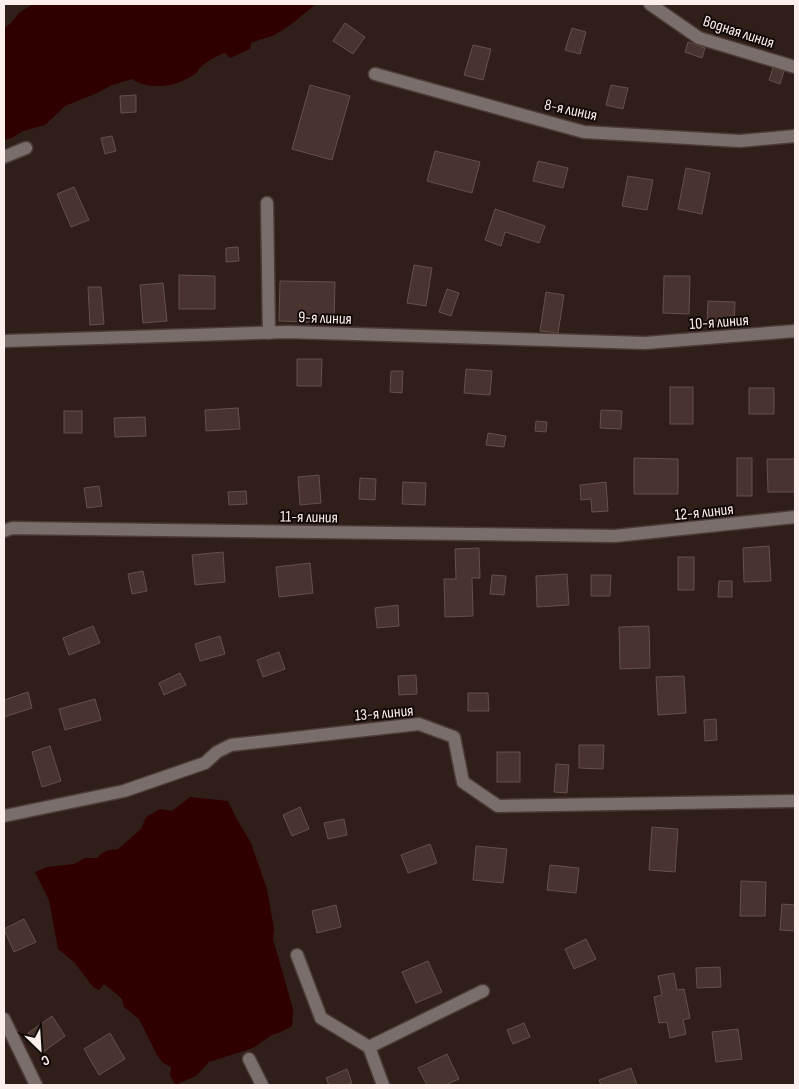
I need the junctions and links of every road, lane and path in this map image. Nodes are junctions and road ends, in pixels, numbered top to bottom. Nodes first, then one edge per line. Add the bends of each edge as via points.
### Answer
1 (650, 4) edge
2 (795, 67) edge
3 (375, 74) dead end
4 (795, 136) edge
5 (26, 148) dead end
6 (4, 157) edge
7 (266, 203) dead end
8 (795, 331) edge
9 (269, 333) junction
10 (4, 341) edge
11 (645, 343) joint
12 (795, 517) edge
13 (4, 531) edge
14 (615, 536) joint
15 (795, 800) edge
16 (4, 816) edge
17 (297, 955) dead end
18 (483, 991) dead end
19 (4, 1019) edge
20 (369, 1047) junction
21 (249, 1059) dead end
22 (36, 1085) edge
23 (262, 1085) edge
24 (383, 1085) edge

1 - 2 street, Водная линия via 699,38
3 - 4 street, 8-я линия via 584,132 740,141
5 - 6 street
7 - 9 street
8 - 11 street, 10-я линия
9 - 10 street, 9-я линия
9 - 11 street, 9-я линия
12 - 14 street, 12-я линия
13 - 14 street, 11-я линия via 12,528
15 - 16 street, 13-я линия via 498,806 463,782 454,737 419,724 231,745 205,763 124,791
17 - 20 street via 321,1018
18 - 20 street
19 - 22 street
20 - 24 street
21 - 23 street

